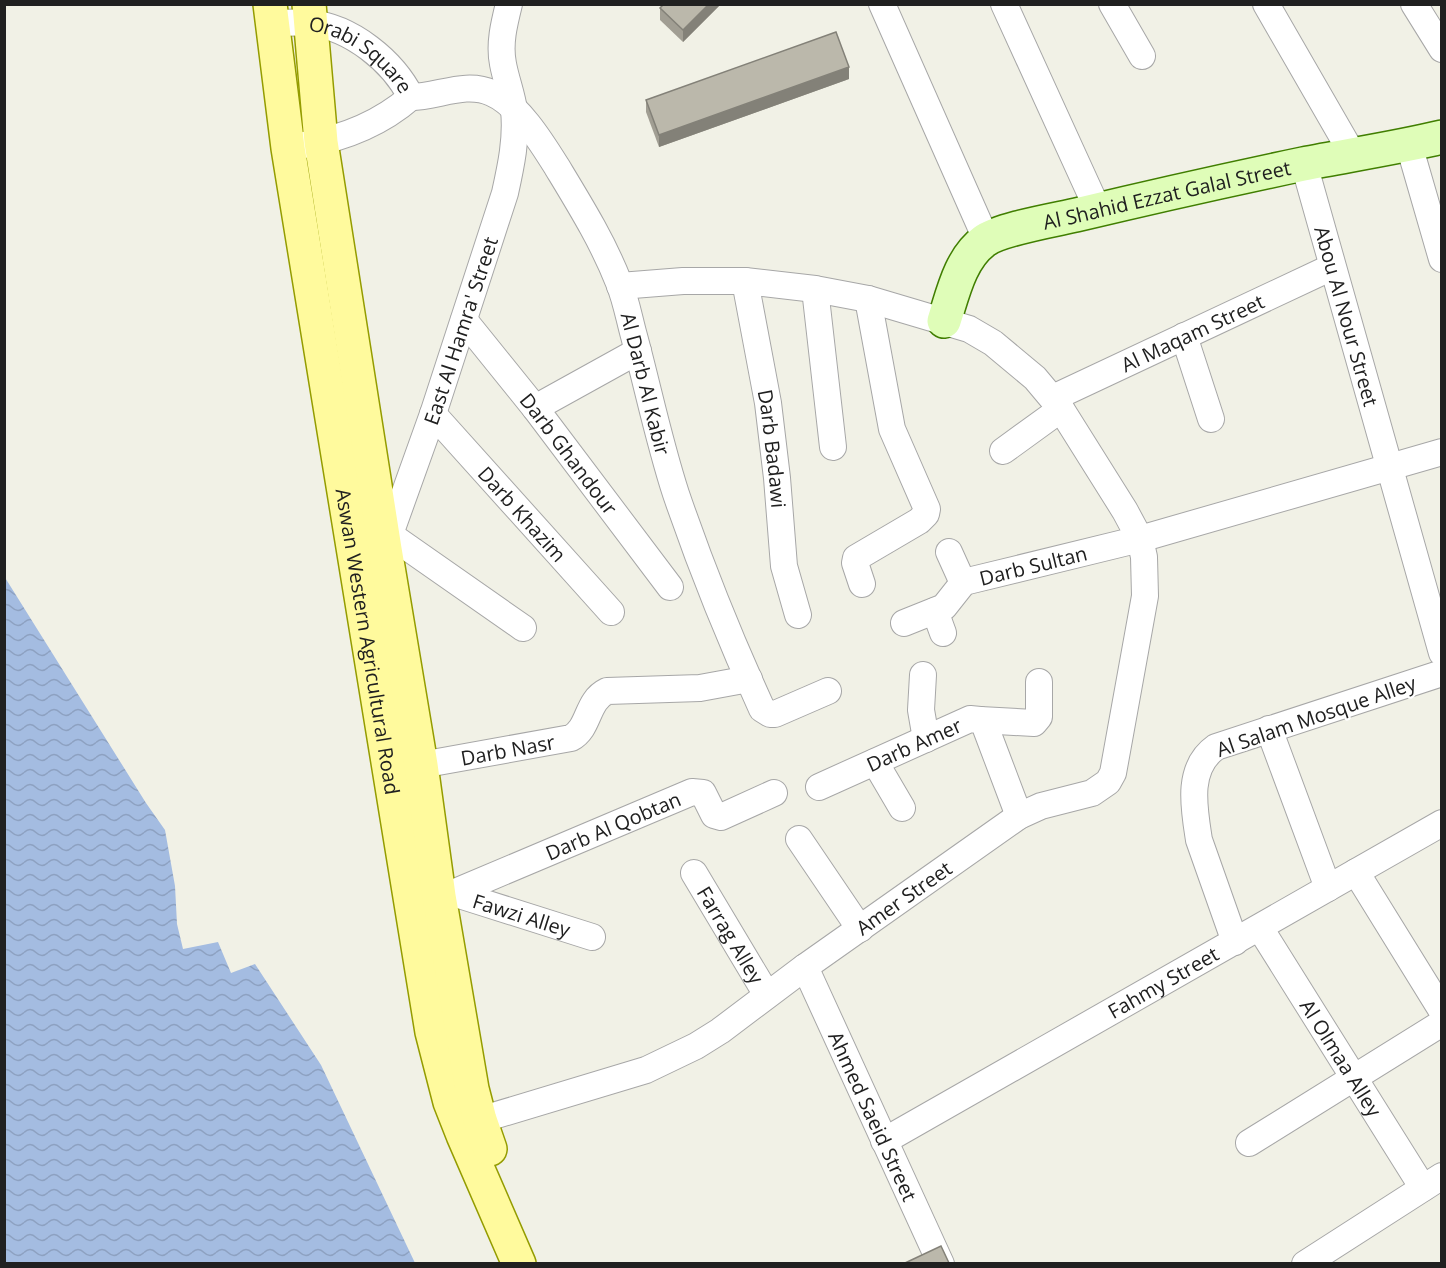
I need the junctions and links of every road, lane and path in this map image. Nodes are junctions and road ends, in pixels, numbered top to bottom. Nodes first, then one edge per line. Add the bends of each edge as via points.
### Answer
1 (509, 4) edge
2 (882, 4) edge
3 (1004, 4) edge
4 (1112, 4) edge
5 (1266, 4) edge
6 (1414, 4) edge
7 (272, 14) edge
8 (310, 14) edge
9 (1442, 49) edge
10 (1142, 56) dead end
11 (411, 97) junction
12 (514, 110) junction
13 (1442, 136) edge
14 (321, 142) junction
15 (1409, 145) junction
16 (288, 148) junction
17 (1353, 155) junction
18 (1304, 164) junction
19 (1098, 210) junction
20 (986, 239) junction
21 (1442, 259) edge
22 (1332, 267) junction
23 (745, 281) junction
24 (620, 286) junction
25 (815, 289) junction
26 (868, 298) junction
27 (464, 320) junction
28 (944, 321) junction
29 (1184, 336) junction
30 (638, 351) junction
31 (1057, 404) junction
32 (535, 408) junction
33 (433, 414) junction
34 (1210, 419) dead end
35 (834, 447) dead end
36 (1003, 451) dead end
37 (1442, 452) edge
38 (1389, 467) junction
39 (1140, 538) junction
40 (387, 542) junction
41 (949, 552) dead end
42 (963, 583) junction
43 (862, 584) dead end
44 (670, 587) dead end
45 (611, 612) dead end
46 (798, 615) dead end
47 (904, 623) dead end
48 (523, 628) dead end
49 (1442, 653) edge
50 (1442, 673) edge
51 (923, 675) dead end
52 (749, 679) junction
53 (1039, 682) dead end
54 (828, 691) dead end
55 (980, 720) junction
56 (1269, 729) junction
57 (926, 739) junction
58 (875, 762) junction
59 (421, 765) junction
60 (819, 787) dead end
61 (774, 793) dead end
62 (902, 808) dead end
63 (1019, 816) junction
64 (1442, 823) edge
65 (799, 839) dead end
66 (1356, 872) junction
67 (694, 873) dead end
68 (1328, 888) junction
69 (446, 895) junction
70 (860, 928) junction
71 (1260, 928) junction
72 (592, 937) dead end
73 (1234, 942) junction
74 (805, 967) junction
75 (767, 995) junction
76 (1442, 1011) edge
77 (1442, 1023) edge
78 (1354, 1078) junction
79 (480, 1120) junction
80 (884, 1141) junction
81 (1249, 1143) dead end
82 (1432, 1182) edge
83 (519, 1263) edge
84 (540, 1263) edge
85 (941, 1263) edge
86 (1305, 1263) edge

1 - 12 street via 501,43
2 - 20 street
3 - 19 street
4 - 10 street
5 - 17 street
6 - 9 street
7 - 8 street, Orabi Square
7 - 16 main road, Aswan Western Agricultural Road
8 - 11 street, Orabi Square via 364,44 393,68
8 - 14 main road, Aswan Western Agricultural Road
11 - 12 street, Al Darb Al Kabir via 475,88 503,99
11 - 14 street, Orabi Square via 362,130
12 - 24 street, Al Darb Al Kabir via 544,146 581,207 608,254
12 - 27 street, East Al Hamra' Street via 514,140 505,193
13 - 15 street, Al Shahid Ezzat Galal Street
14 - 16 street, Orabi Square
14 - 40 main road, Aswan Western Agricultural Road
15 - 17 street, Al Shahid Ezzat Galal Street
15 - 21 street
16 - 83 main road, Aswan Western Agricultural Road via 432,1032 456,1119
17 - 18 street, Al Shahid Ezzat Galal Street
18 - 19 street, Al Shahid Ezzat Galal Street
18 - 22 street, Abou Al Nour Street
19 - 20 street, Al Shahid Ezzat Galal Street
20 - 28 street, Al Shahid Ezzat Galal Street via 966,260
22 - 29 street, Al Maqam Street
22 - 38 street, Abou Al Nour Street
23 - 24 street
23 - 25 street
23 - 46 street, Darb Badawi via 768,403 784,566
24 - 30 street, Al Darb Al Kabir
25 - 26 street
25 - 35 street
26 - 28 street
26 - 43 street via 892,429 927,509 919,521 855,558
27 - 32 street, Darb Ghandour
27 - 33 street, East Al Hamra' Street
28 - 31 street via 993,343 1035,378
29 - 31 street, Al Maqam Street
29 - 34 street
30 - 32 street
30 - 52 street, Al Darb Al Kabir via 677,496
31 - 36 street, Al Maqam Street
31 - 39 street
32 - 44 street, Darb Ghandour
33 - 40 street, East Al Hamra' Street
33 - 45 street, Darb Khazim
37 - 38 street, Darb Sultan
38 - 39 street, Darb Sultan
38 - 49 street, Abou Al Nour Street
39 - 42 street, Darb Sultan
39 - 63 street, Amer Street via 1145,596 1113,773 1108,782 1092,793
40 - 48 street
40 - 59 main road, Aswan Western Agricultural Road
41 - 42 street
42 - 47 street, Darb Sultan via 944,607 939,622
50 - 56 street, Al Salam Mosque Alley
51 - 57 street via 921,710
52 - 54 street, Al Darb Al Kabir via 762,709 770,714
52 - 59 street, Darb Nasr via 700,688 607,691 597,697 581,730 571,738
53 - 55 street via 1037,722
55 - 57 street, Darb Amer via 970,719
55 - 63 street, Darb Amer
56 - 68 street
56 - 73 street, Al Salam Mosque Alley via 1216,747 1206,754 1196,774 1199,840
57 - 58 street, Darb Amer
58 - 60 street, Darb Amer
58 - 62 street
59 - 69 main road, Aswan Western Agricultural Road
61 - 69 street, Darb Al Qobtan via 721,817 714,815 703,793 692,792
63 - 70 street, Amer Street
64 - 66 street, Fahmy Street
65 - 70 street
66 - 68 street, Fahmy Street
66 - 76 street
67 - 75 street, Farrag Alley
68 - 71 street, Fahmy Street
69 - 72 street, Fawzi Alley
69 - 79 main road, Aswan Western Agricultural Road via 470,1078
70 - 74 street, Amer Street
71 - 73 street, Fahmy Street
71 - 78 street, Al Olmaa Alley
73 - 80 street, Fahmy Street
74 - 75 street, Amer Street
74 - 80 street, Ahmed Saeid Street
75 - 79 street, Amer Street via 720,1031 663,1063
77 - 78 street
78 - 81 street
78 - 82 street, Al Olmaa Alley
79 - 84 main road, Aswan Western Agricultural Road
80 - 85 street, Ahmed Saeid Street
82 - 86 street

